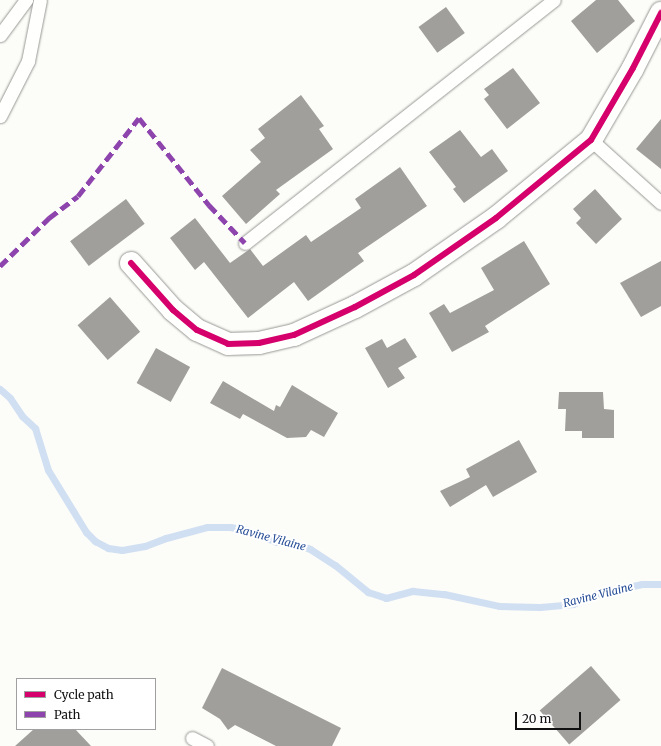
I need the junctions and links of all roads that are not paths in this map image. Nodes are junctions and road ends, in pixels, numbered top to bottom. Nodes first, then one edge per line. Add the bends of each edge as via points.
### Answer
1 (26, 0) edge
2 (40, 0) edge
3 (554, 0) edge
4 (661, 13) edge
5 (0, 35) edge
6 (0, 116) edge
7 (591, 140) junction
8 (661, 203) edge
9 (245, 243) dead end
10 (131, 263) dead end
11 (192, 738) dead end
12 (207, 746) edge

1 - 5 lane
2 - 6 lane via 28,61
3 - 9 lane
4 - 7 street via 633,68
7 - 8 lane
7 - 10 street via 496,218 414,275 355,307 294,335 259,343 228,344 203,333 173,310
11 - 12 lane

